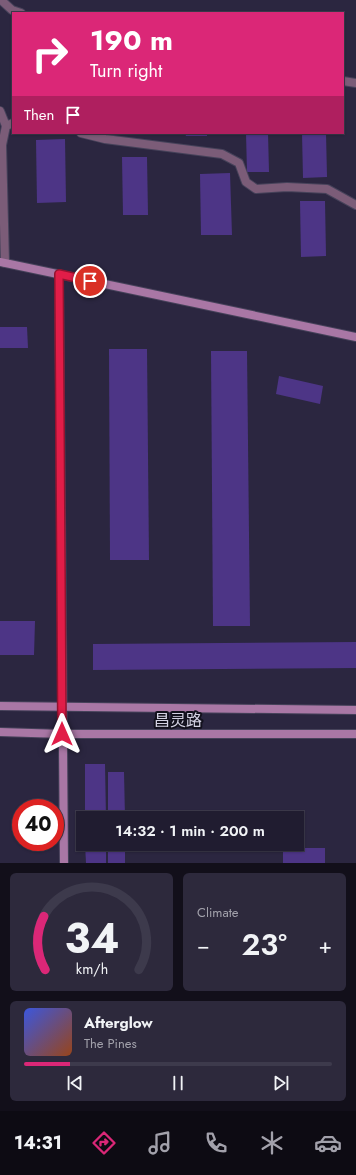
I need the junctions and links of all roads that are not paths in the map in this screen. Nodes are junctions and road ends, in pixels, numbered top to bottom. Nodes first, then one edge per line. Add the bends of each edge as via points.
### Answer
1 (1, 0) edge
2 (18, 12) edge
3 (344, 81) edge
4 (356, 83) edge
5 (0, 111) edge
6 (10, 124) edge
7 (86, 134) edge
8 (356, 205) edge
9 (2, 262) edge
10 (59, 274) junction
11 (356, 337) edge
12 (0, 706) edge
13 (62, 707) junction
14 (356, 710) edge
15 (0, 732) edge
16 (62, 734) junction
17 (356, 734) edge
18 (64, 863) edge

1 - 2 street
3 - 4 street
5 - 6 street
6 - 9 street via 2,145
7 - 8 street via 222,154 239,163 246,182 256,189 327,189
9 - 10 street
10 - 11 street
10 - 13 street
12 - 13 street, 昌灵路
13 - 14 street, 昌灵路
13 - 16 street
15 - 16 street, 昌灵路
16 - 17 street, 昌灵路
16 - 18 street

